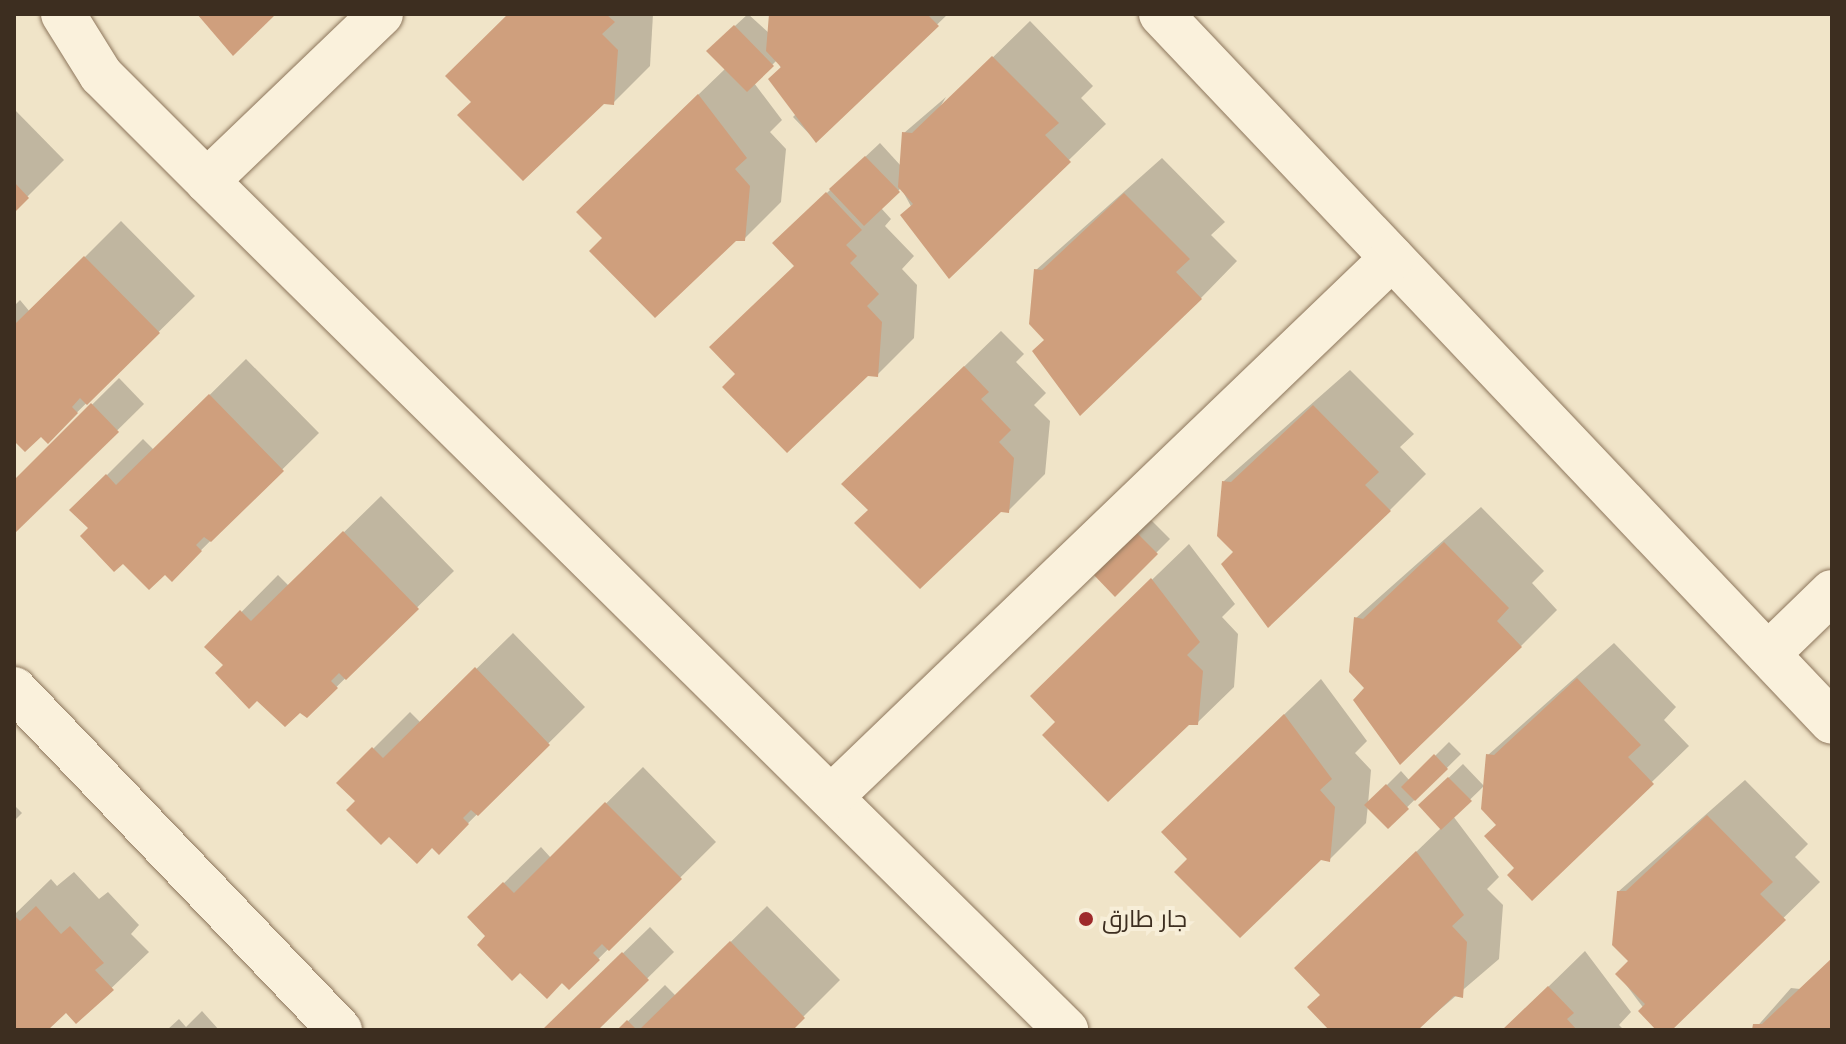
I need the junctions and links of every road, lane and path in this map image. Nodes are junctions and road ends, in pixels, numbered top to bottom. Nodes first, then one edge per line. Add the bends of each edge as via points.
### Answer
1 (63, 14) edge
2 (381, 14) edge
3 (1161, 14) edge
4 (207, 181) junction
5 (1392, 258) junction
6 (1832, 592) edge
7 (1768, 654) junction
8 (14, 689) edge
9 (1832, 722) edge
10 (831, 797) junction
11 (340, 1030) edge
12 (1066, 1030) edge

1 - 4 street via 101,75
2 - 4 street
3 - 5 street
4 - 10 street
5 - 7 street
5 - 10 street
6 - 7 street
7 - 9 street
8 - 11 street
10 - 12 street

